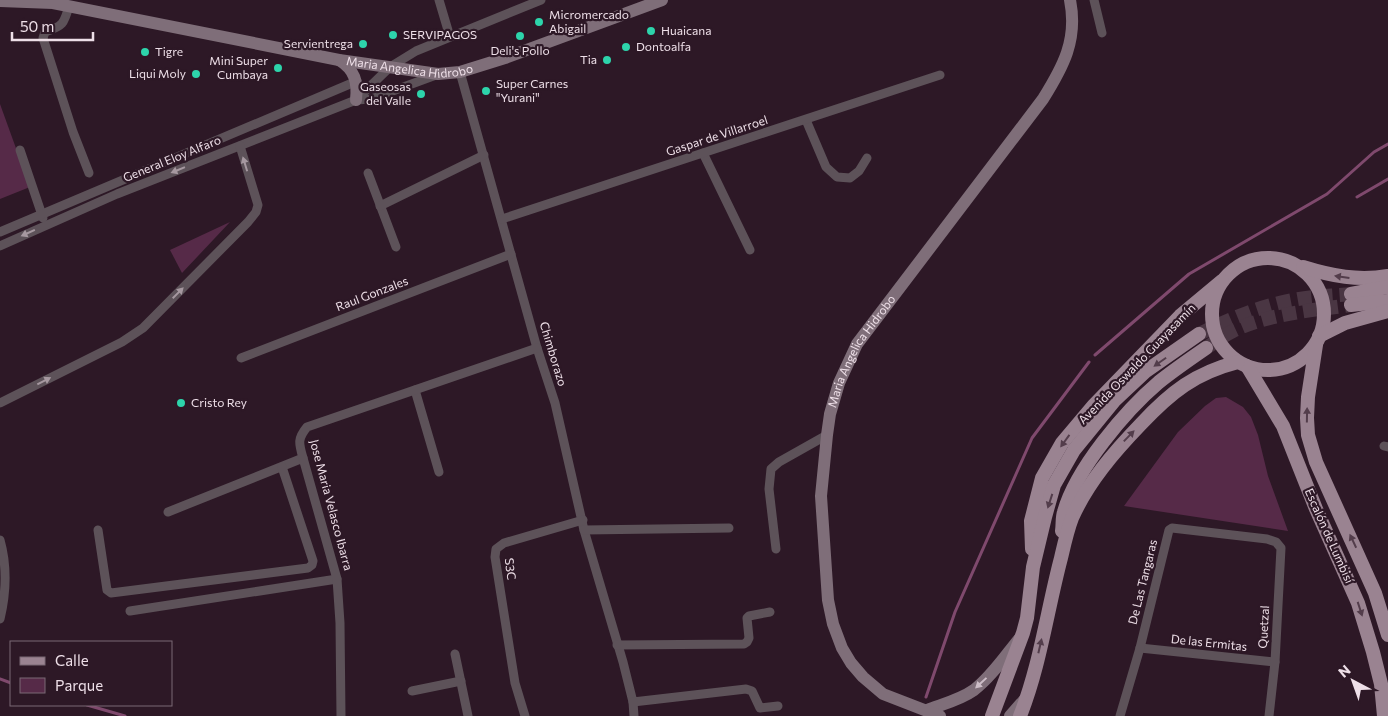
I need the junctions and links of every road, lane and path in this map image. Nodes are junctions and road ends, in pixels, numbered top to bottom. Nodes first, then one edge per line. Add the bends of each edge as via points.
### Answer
1 (439, 0) edge
2 (540, 0) edge
3 (662, 0) edge
4 (1070, 0) edge
5 (1094, 0) edge
6 (0, 1) edge
7 (69, 6) junction
8 (1102, 33) dead end
9 (450, 37) junction
10 (339, 60) junction
11 (390, 67) junction
12 (460, 72) junction
13 (438, 74) junction
14 (940, 75) dead end
15 (357, 82) junction
16 (356, 100) junction
17 (806, 120) junction
18 (240, 146) junction
19 (20, 150) dead end
20 (703, 154) junction
21 (484, 155) junction
22 (867, 158) dead end
23 (89, 173) dead end
24 (368, 173) dead end
25 (380, 206) junction
26 (42, 214) junction
27 (502, 219) junction
28 (46, 226) junction
29 (0, 232) edge
30 (0, 246) edge
31 (396, 247) dead end
32 (750, 250) dead end
33 (511, 254) junction
34 (1298, 266) junction
35 (1388, 276) edge
36 (1222, 282) junction
37 (1388, 287) edge
38 (1388, 300) edge
39 (1388, 311) edge
40 (1200, 334) tunnel mouth
41 (1318, 339) junction
42 (538, 348) junction
43 (1206, 348) tunnel mouth
44 (241, 358) dead end
45 (1242, 364) junction
46 (415, 390) junction
47 (0, 403) edge
48 (827, 435) junction
49 (303, 458) junction
50 (282, 467) junction
51 (439, 472) dead end
52 (168, 512) dead end
53 (583, 520) junction
54 (728, 528) dead end
55 (98, 530) dead end
56 (584, 530) junction
57 (0, 540) edge
58 (1276, 542) joint
59 (776, 549) dead end
60 (1033, 567) junction
61 (1058, 569) junction
62 (337, 579) junction
63 (130, 612) dead end
64 (770, 612) dead end
65 (0, 619) edge
66 (1023, 633) junction
67 (1388, 635) edge
68 (617, 645) junction
69 (1140, 648) junction
70 (456, 654) dead end
71 (1275, 662) junction
72 (461, 681) junction
73 (412, 691) dead end
74 (1029, 694) junction
75 (633, 702) junction
76 (778, 706) dead end
77 (925, 709) junction
78 (341, 716) edge
79 (468, 716) edge
80 (525, 716) edge
81 (634, 716) edge
82 (940, 716) edge
83 (992, 716) edge
84 (1010, 716) edge
85 (1020, 716) edge
86 (1120, 716) edge
87 (1269, 716) edge
88 (1384, 716) edge

1 - 9 street
2 - 9 street, General Eloy Alfaro
3 - 12 street, Maria Angelica Hidrobo
4 - 48 street, Maria Angelica Hidrobo via 1071,38 1061,71 857,344 839,383
5 - 8 street
6 - 7 street, Maria Angelica Hidrobo
7 - 10 street, Maria Angelica Hidrobo
7 - 23 street via 63,24 45,32 43,38
9 - 11 street, General Eloy Alfaro
10 - 11 street, Maria Angelica Hidrobo
10 - 15 street via 347,65
11 - 13 street, Maria Angelica Hidrobo
11 - 16 street, General Eloy Alfaro
12 - 13 street, Maria Angelica Hidrobo
12 - 21 street, Chimborazo
13 - 16 street, General Eloy Alfaro via 370,99
14 - 17 street, Gaspar de Villarroel
15 - 16 street
15 - 26 street
16 - 18 street, General Eloy Alfaro
17 - 20 street, Gaspar de Villarroel
17 - 22 street via 820,155 837,177 850,178
18 -> 28 street, General Eloy Alfaro via 117,194
47 -> 18 street via 122,342 143,328 248,222 258,205
19 - 26 street
20 - 27 street, Gaspar de Villarroel
20 - 32 street
21 - 25 street
21 - 27 street, Chimborazo
24 - 25 street
25 - 31 street
26 - 28 street
26 - 29 street
27 - 33 street, Chimborazo
28 -> 30 street, General Eloy Alfaro
33 - 42 street, Chimborazo
33 - 44 street, Raul Gonzales
35 -> 34 main road via 1348,278
34 - 36 main road via 1271,257 1256,258 1231,271
34 - 41 main road via 1319,289 1324,320
36 - 45 main road via 1213,298 1211,316 1215,334 1224,350
36 -> 60 main road, Avenida Oswaldo Guayasamín via 1180,316 1062,443 1042,478 1031,521
37 - 38 main road via 1351,299
39 - 41 main road via 1345,323
40 -> 60 main road, Avenida Oswaldo Guayasamín via 1146,371 1114,401 1074,450 1054,485
41 - 45 main road via 1294,364 1262,370
67 -> 41 main road, Escalón de Lumbisí via 1376,593 1316,462 1308,435 1308,397
42 - 46 street, Jose Maria Velasco Ibarra
42 - 53 street, Chimborazo via 555,403
43 - 61 main road via 1159,382 1124,416 1088,462 1064,512
61 -> 45 main road via 1071,520 1087,490 1114,452 1156,407 1184,385 1215,368
45 -> 88 main road, Escalón de Lumbisí via 1283,426 1358,602 1373,652
46 - 49 street, Jose Maria Velasco Ibarra via 308,427 300,435
46 - 51 street
48 - 59 street via 771,469 769,489
48 - 77 street, Maria Angelica Hidrobo via 820,496 828,600 842,648 863,677 883,694
49 - 50 street
49 - 62 street, Jose Maria Velasco Ibarra
50 - 52 street
50 - 55 street via 313,561 308,568 111,593 107,590
53 - 56 street, Chimborazo
53 - 80 street, S3C via 504,543 496,549 515,683
54 - 56 street
56 - 68 street, Chimborazo
57 - 65 street via 5,576
58 - 69 street, De Las Tangaras via 1176,528 1169,530
58 - 71 street, Quetzal via 1281,548
60 - 66 main road, Avenida Oswaldo Guayasamín
74 -> 61 main road
62 - 63 street
62 - 78 street, Jose Maria Velasco Ibarra
64 - 68 street via 747,618 749,638 744,644
66 -> 77 street via 992,673 974,690 953,701
66 - 83 main road, Avenida Oswaldo Guayasamín
68 - 75 street, Chimborazo
69 - 71 street, De las Ermitas
69 - 86 street, De Las Tangaras
70 - 72 street
71 - 87 street, Quetzal
72 - 73 street
72 - 79 street
74 - 84 street
74 - 85 main road
75 - 76 street via 746,688 752,691 760,708
75 - 81 street, Chimborazo
77 - 82 street, Maria Angelica Hidrobo

